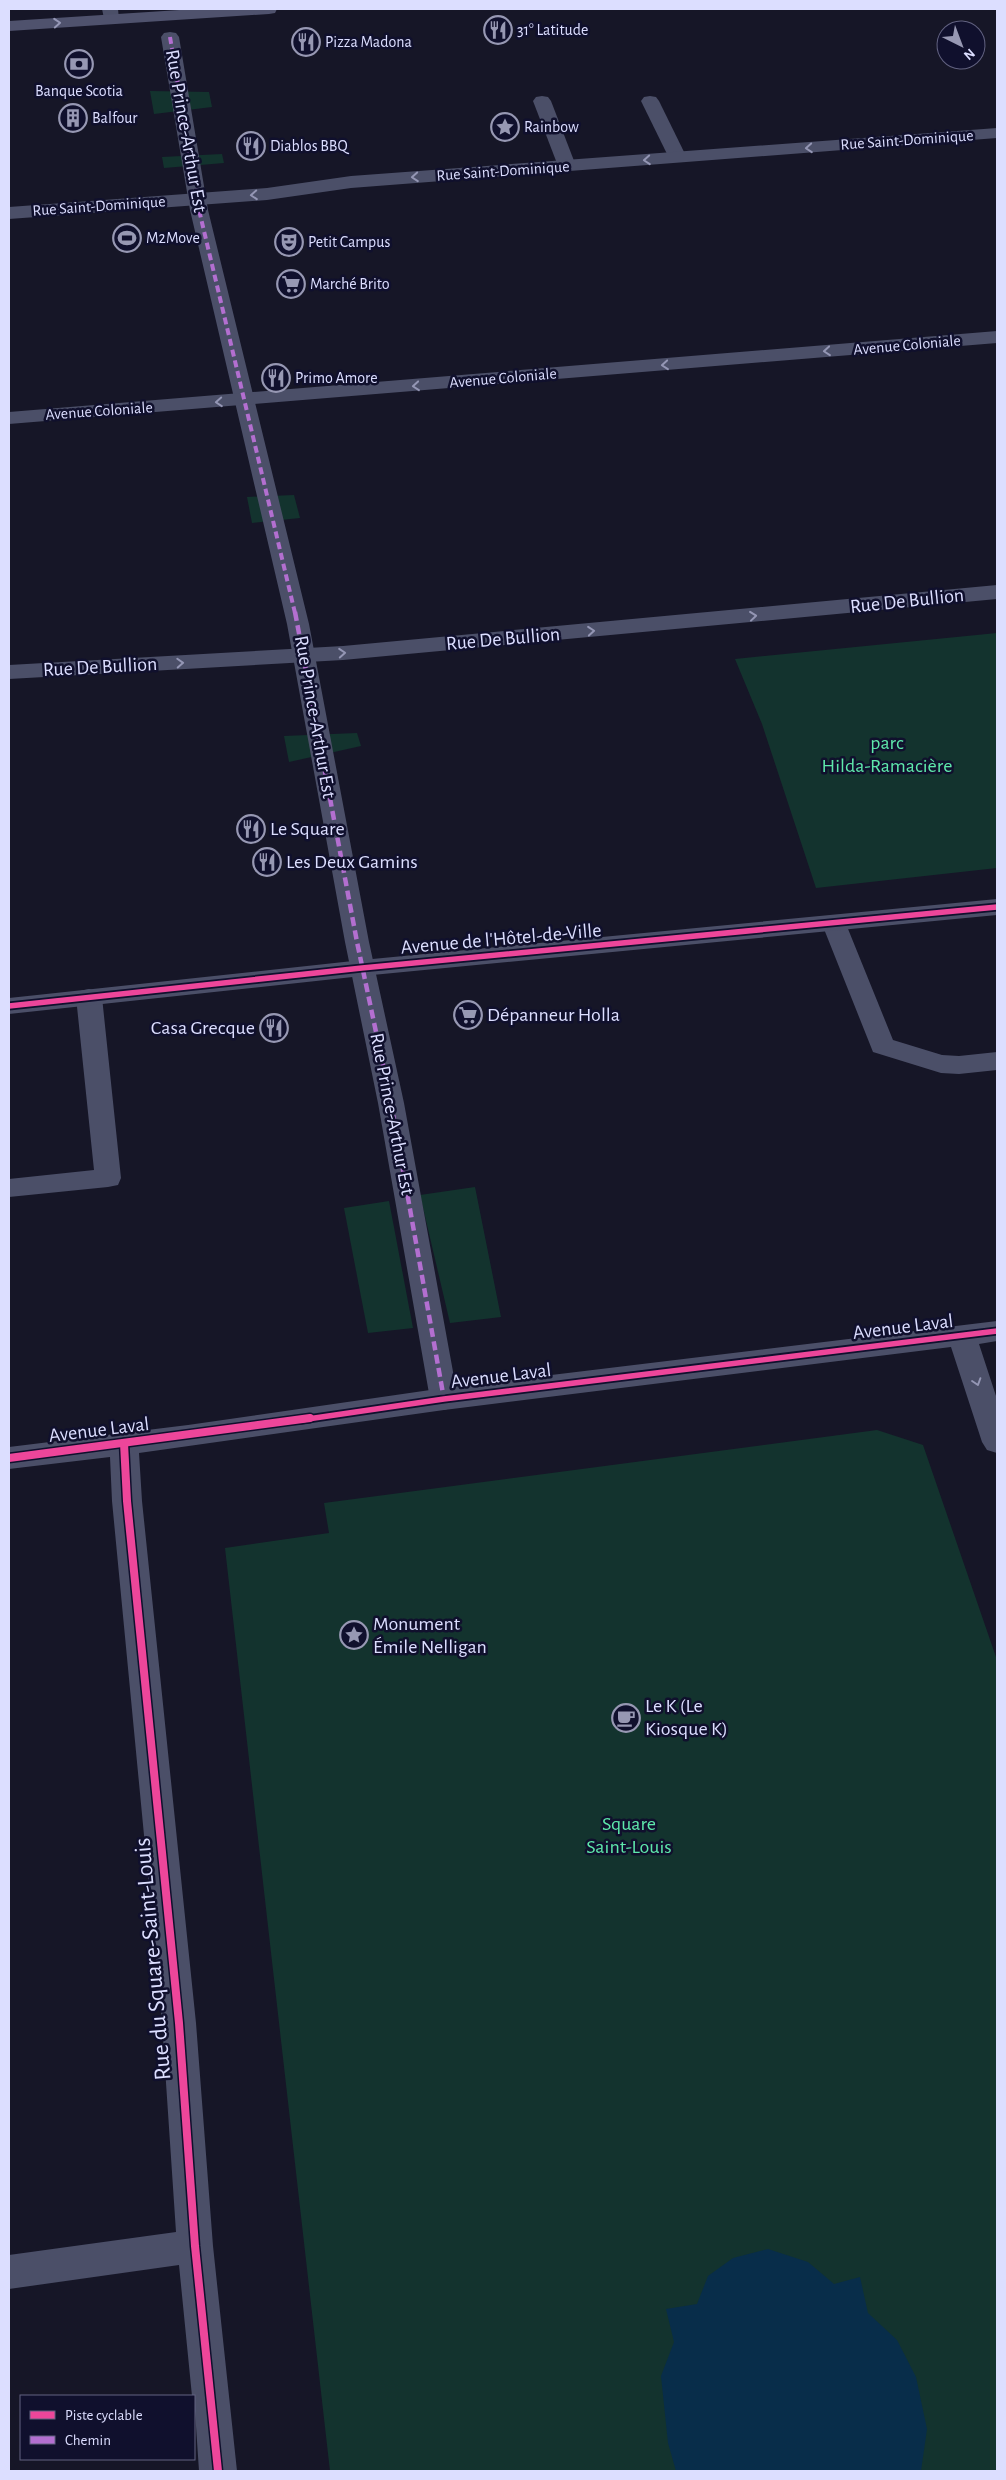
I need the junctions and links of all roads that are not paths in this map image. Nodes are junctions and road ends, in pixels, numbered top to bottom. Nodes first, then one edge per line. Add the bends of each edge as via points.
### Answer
1 (269, 9) edge
2 (111, 14) edge
3 (9, 26) edge
4 (170, 38) dead end
5 (542, 100) dead end
6 (650, 101) dead end
7 (997, 133) edge
8 (678, 158) junction
9 (567, 166) junction
10 (197, 199) junction
11 (9, 213) edge
12 (997, 337) edge
13 (246, 400) junction
14 (9, 418) edge
15 (997, 592) edge
16 (303, 655) junction
17 (9, 672) edge
18 (997, 906) edge
19 (834, 924) junction
20 (362, 968) junction
21 (89, 997) junction
22 (9, 1006) edge
23 (997, 1061) edge
24 (9, 1188) edge
25 (997, 1331) edge
26 (962, 1336) junction
27 (444, 1399) junction
28 (997, 1442) edge
29 (124, 1444) junction
30 (9, 1458) edge
31 (195, 2246) junction
32 (9, 2272) edge
33 (218, 2471) edge

1 - 2 main road
3 -> 2 main road
4 - 10 street, Rue Prince-Arthur Est
5 - 9 street
6 - 8 street
7 -> 8 street, Rue Saint-Dominique
8 -> 9 street, Rue Saint-Dominique
9 -> 10 street, Rue Saint-Dominique via 351,182 267,194
10 - 11 street, Rue Saint-Dominique
10 - 13 street, Rue Prince-Arthur Est
12 -> 13 street, Avenue Coloniale
13 -> 14 street, Avenue Coloniale
13 - 16 street, Rue Prince-Arthur Est
16 -> 15 street, Rue De Bullion via 696,622
17 -> 16 street, Rue De Bullion
16 - 20 street, Rue Prince-Arthur Est
18 - 19 street, Avenue de l'Hôtel-de-Ville
19 - 20 street, Avenue de l'Hôtel-de-Ville
19 - 23 street via 882,1046 940,1064
20 - 21 street, Avenue de l'Hôtel-de-Ville
20 - 27 street, Rue Prince-Arthur Est via 391,1103
21 - 22 street, Avenue de l'Hôtel-de-Ville
21 - 24 street via 108,1178
25 - 26 street, Avenue Laval
26 - 27 street, Avenue Laval
26 -> 28 street
27 - 29 street, Avenue Laval
29 - 30 street, Avenue Laval
29 - 31 street, Rue du Square-Saint-Louis via 179,2023
31 - 32 street
31 - 33 street, Rue du Square-Saint-Louis

